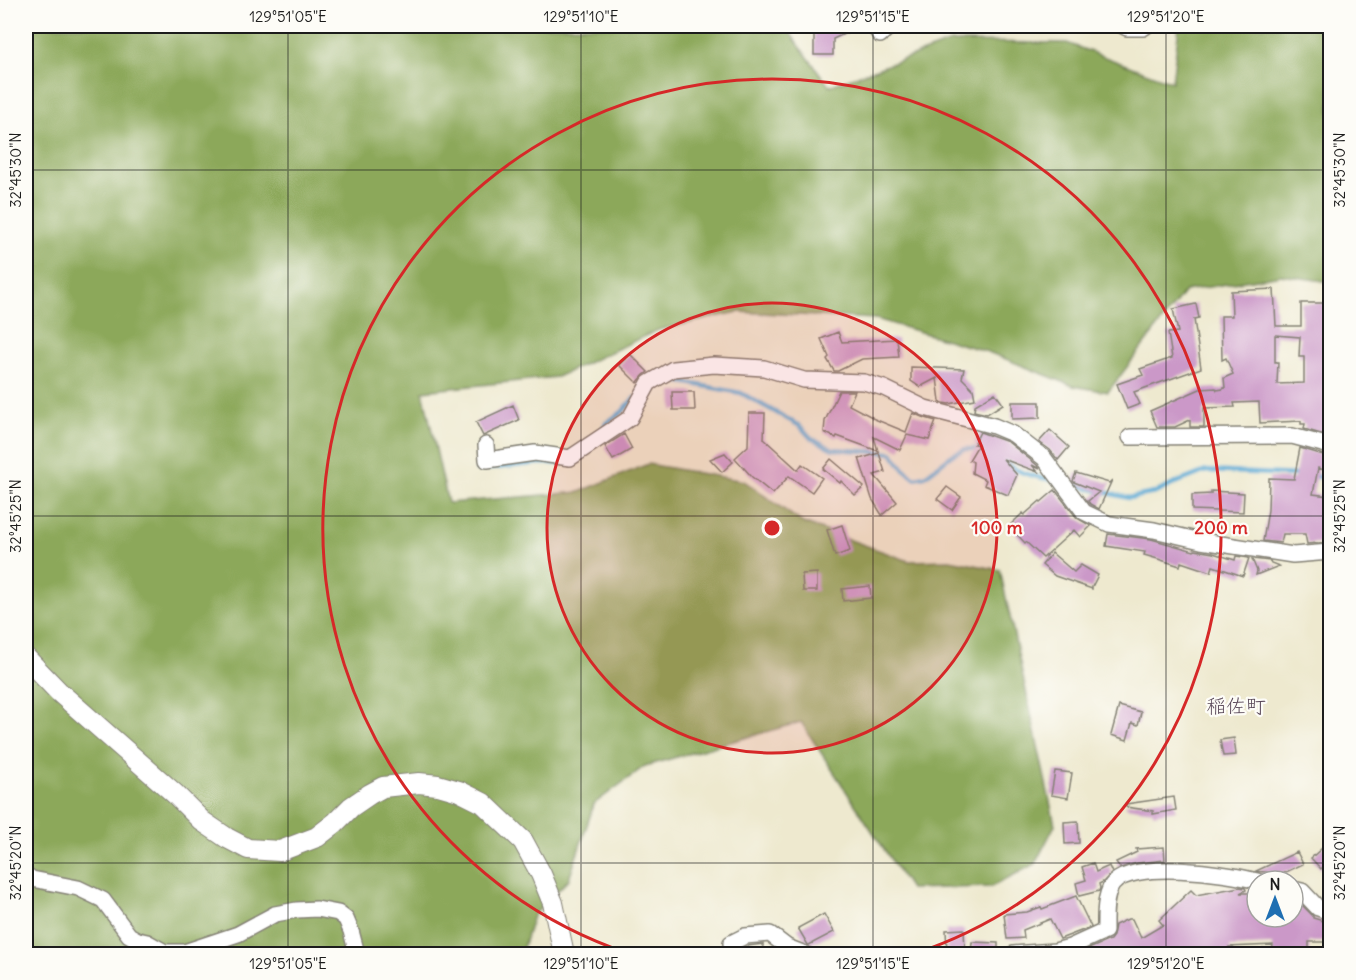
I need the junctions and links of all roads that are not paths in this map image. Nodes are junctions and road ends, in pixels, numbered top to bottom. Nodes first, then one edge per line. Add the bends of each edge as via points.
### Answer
1 (874, 26) edge
2 (890, 26) edge
3 (1123, 26) edge
4 (1146, 26) edge
5 (1130, 437) dead end
6 (486, 445) dead end
7 (1330, 446) edge
8 (1330, 552) edge
9 (26, 658) edge
10 (26, 875) edge
11 (1245, 878) edge
12 (1305, 894) edge
13 (1330, 912) edge
14 (559, 951) edge
15 (357, 954) edge
16 (732, 954) edge
17 (805, 954) edge
18 (1013, 954) edge

1 - 2 street via 880,35
3 - 4 street
5 - 7 street via 1292,436
6 - 8 street via 488,460 536,453 570,458 630,418 649,383 673,369 714,365 764,368 804,380 864,382 925,408 1013,434 1044,458 1084,512 1109,524 1293,555
9 - 14 street via 202,821 248,849 280,851 317,837 351,807 383,787 419,783 438,786 483,803 523,841 541,874 557,923
10 - 15 street via 78,888 103,900 129,935 165,952 184,952 238,934 275,914 317,909 338,913 346,919
11 - 18 street via 1202,871 1140,872 1118,879 1111,887 1105,910 1105,931 1055,951
12 - 13 street via 1318,908
16 - 17 street via 731,944 745,936 770,934

